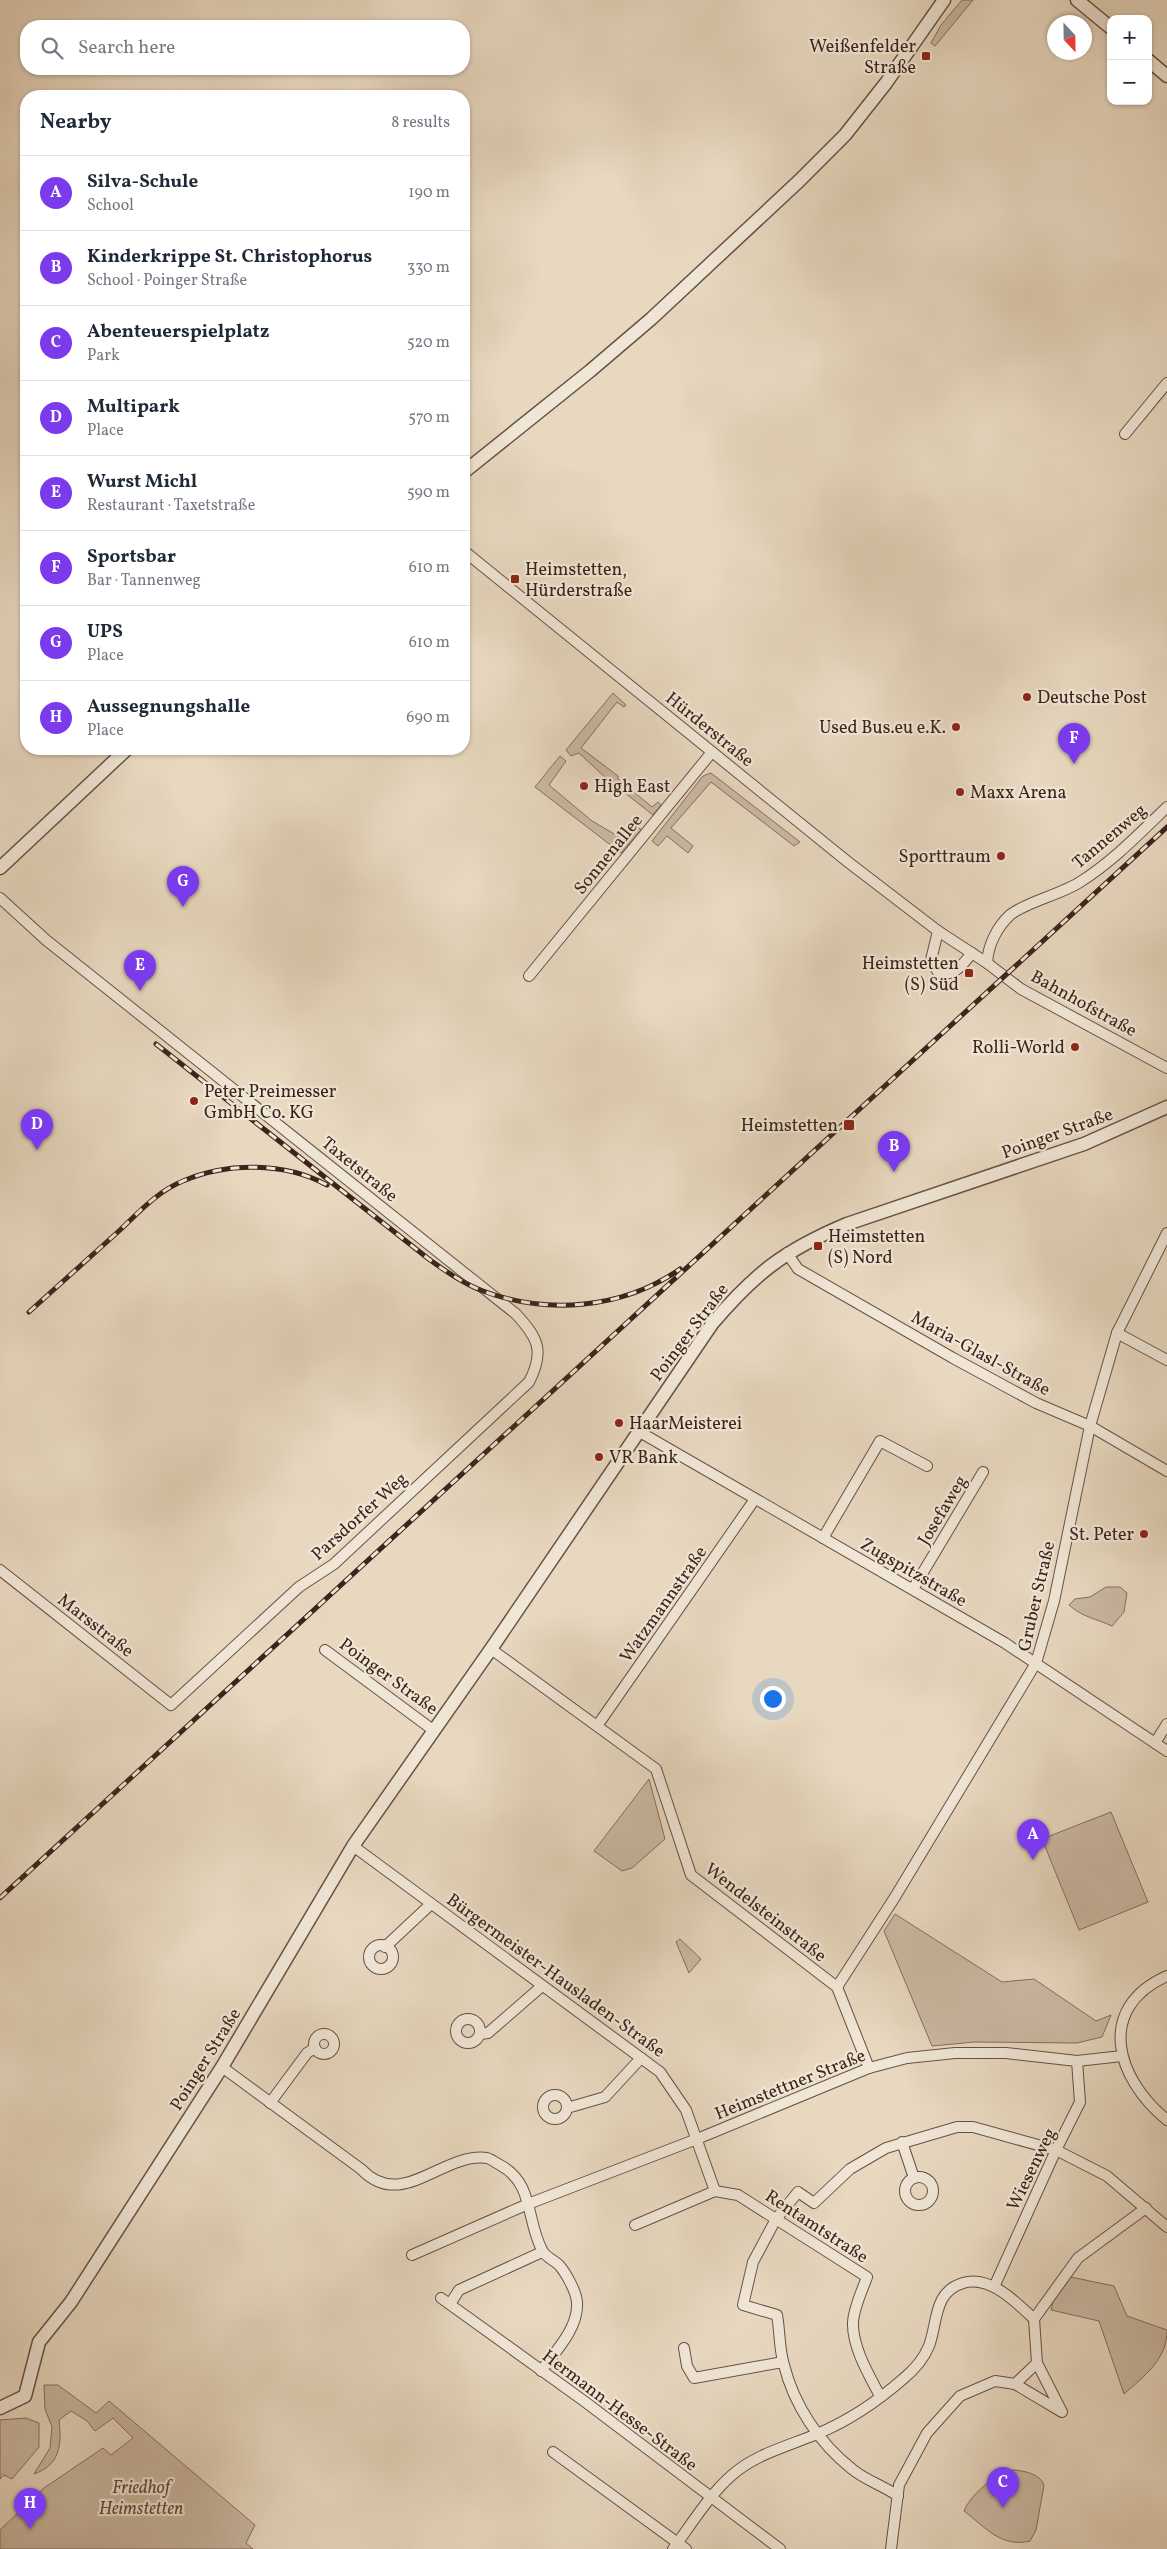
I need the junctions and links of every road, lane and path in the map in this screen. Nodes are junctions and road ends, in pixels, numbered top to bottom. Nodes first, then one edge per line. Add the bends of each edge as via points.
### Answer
1 (952, 0) edge
2 (1078, 0) edge
3 (941, 6) edge
4 (1107, 25) edge
5 (1152, 63) edge
6 (1167, 76) edge
7 (1167, 383) edge
8 (1124, 434) dead end
9 (470, 467) edge
10 (470, 556) edge
11 (712, 752) junction
12 (121, 755) edge
13 (1167, 807) edge
14 (0, 868) edge
15 (0, 898) edge
16 (938, 931) junction
17 (972, 953) junction
18 (987, 962) junction
19 (529, 976) dead end
20 (1167, 1068) edge
21 (1167, 1107) edge
22 (1167, 1234) edge
23 (1163, 1249) edge
24 (787, 1253) junction
25 (1117, 1333) junction
26 (1167, 1360) edge
27 (538, 1364) joint
28 (1090, 1426) junction
29 (638, 1432) junction
30 (927, 1466) dead end
31 (1167, 1471) edge
32 (983, 1472) dead end
33 (755, 1500) junction
34 (823, 1538) junction
35 (0, 1570) edge
36 (914, 1590) junction
37 (491, 1649) junction
38 (324, 1650) dead end
39 (1036, 1663) junction
40 (171, 1705) joint
41 (1167, 1724) edge
42 (598, 1726) junction
43 (434, 1730) junction
44 (1155, 1743) junction
45 (1167, 1751) edge
46 (353, 1846) junction
47 (431, 1904) junction
48 (385, 1947) dead end
49 (1167, 1976) edge
50 (542, 1986) junction
51 (837, 1987) junction
52 (480, 2034) dead end
53 (315, 2048) dead end
54 (1122, 2056) junction
55 (641, 2058) junction
56 (1077, 2062) junction
57 (222, 2067) junction
58 (869, 2068) junction
59 (270, 2103) junction
60 (567, 2108) dead end
61 (1167, 2120) edge
62 (697, 2139) junction
63 (902, 2142) junction
64 (1056, 2150) junction
65 (914, 2178) dead end
66 (715, 2191) junction
67 (528, 2204) junction
68 (1146, 2208) junction
69 (776, 2219) junction
70 (635, 2225) dead end
71 (1167, 2227) edge
72 (542, 2252) junction
73 (412, 2255) dead end
74 (994, 2287) junction
75 (441, 2298) dead end
76 (450, 2304) junction
77 (1034, 2319) junction
78 (684, 2348) dead end
79 (783, 2362) junction
80 (1037, 2362) junction
81 (541, 2371) junction
82 (1016, 2384) junction
83 (880, 2396) junction
84 (4, 2404) edge
85 (818, 2433) junction
86 (553, 2452) dead end
87 (898, 2496) junction
88 (711, 2498) junction
89 (675, 2546) edge
90 (686, 2549) edge
91 (780, 2549) edge
92 (891, 2549) edge

1 - 3 street
2 - 4 street
3 - 9 street via 844,135 786,194 651,319
5 - 6 street
7 - 8 street
10 - 11 street, Hürderstraße
11 - 16 street, Hürderstraße
11 - 19 street, Sonnenallee
12 - 14 street
13 - 18 street, Tannenweg via 1106,864 1078,884 1011,914 995,934
15 - 27 street, Taxetstraße via 46,940 516,1314 529,1328 538,1346
16 - 17 street, Hürderstraße
16 - 17 street via 931,960 938,972 956,971
17 - 18 street, Hürderstraße
18 - 20 street, Bahnhofstraße via 1055,1009
21 - 24 street, Poinger Straße via 1070,1149 847,1224
22 - 23 street, Gruber Straße
23 - 25 street, Gruber Straße
24 - 28 street, Maria-Glasl-Straße via 798,1269 1036,1403
24 - 29 street, Poinger Straße via 750,1281 723,1311
25 - 26 street
25 - 28 street, Gruber Straße
27 - 40 street, Parsdorfer Weg via 529,1382 340,1558 299,1587
28 - 31 street, Maria-Glasl-Straße
28 - 39 street, Gruber Straße via 1054,1601
29 - 33 street, Zugspitzstraße
29 - 37 street, Poinger Straße
30 - 34 street via 880,1441
32 - 36 street, Josefaweg
33 - 34 street, Zugspitzstraße
33 - 42 street, Watzmannstraße
34 - 36 street, Zugspitzstraße
35 - 40 street, Marsstraße
36 - 39 street, Zugspitzstraße
37 - 42 street, Wendelsteinstraße
37 - 43 street, Poinger Straße
38 - 43 street, Poinger Straße
39 - 44 street, Zugspitzstraße
39 - 51 street, Gruber Straße
41 - 44 street
42 - 51 street, Wendelsteinstraße via 656,1769 691,1875
43 - 46 street, Poinger Straße
44 - 45 street, Zugspitzstraße
46 - 47 street, Bürgermeister-Hausladen-Straße
46 - 57 street, Poinger Straße
47 - 48 street
47 - 50 street, Bürgermeister-Hausladen-Straße
49 - 54 street via 1145,1988 1129,2004 1121,2031
50 - 52 street via 488,2033
50 - 55 street, Bürgermeister-Hausladen-Straße
51 - 58 street
53 - 59 street via 307,2053
54 - 56 street, Heimstettner Straße
54 - 61 street via 1133,2083 1152,2109
55 - 60 street via 606,2097
55 - 62 street, Bürgermeister-Hausladen-Straße via 660,2072 670,2086 686,2110
56 - 58 street, Heimstettner Straße via 1006,2053 955,2053 907,2058
56 - 64 street, Wiesenweg via 1080,2102
57 - 59 street
57 - 84 street, Poinger Straße via 71,2302 44,2334 36,2351 27,2391 20,2400
58 - 62 street, Heimstettner Straße
59 - 67 street via 370,2178 387,2186 400,2185 471,2159 488,2158 506,2168 522,2183
62 - 66 street, Bürgermeister-Hausladen-Straße
62 - 67 street, Heimstettner Straße
63 - 64 street via 957,2127 973,2127
63 - 65 street
63 - 69 street via 850,2169 814,2203 798,2192
64 - 68 street via 1107,2176
64 - 74 street, Wiesenweg
66 - 69 street, Rentamtstraße via 738,2195
66 - 70 street
67 - 72 street
67 - 73 street, Heimstettner Straße
68 - 71 street
68 - 77 street via 1078,2258
69 - 79 street via 754,2262 743,2305 777,2315
69 - 83 street, Rentamtstraße via 867,2277 855,2311 853,2329 856,2344
72 - 76 street via 459,2290
72 - 81 street via 559,2265 577,2302 573,2324
74 - 77 street
74 - 83 street via 978,2282 963,2283 948,2291 938,2303 923,2358
75 - 76 street, Hermann-Hesse-Straße
76 - 81 street, Hermann-Hesse-Straße
77 - 80 street
78 - 79 street via 687,2366 694,2378
79 - 85 street via 792,2392
80 - 82 street
80 - 82 street via 1062,2412
81 - 88 street, Hermann-Hesse-Straße
82 - 87 street via 995,2381 960,2396 927,2433 899,2486
83 - 85 street
85 - 87 street via 853,2470
85 - 88 street via 757,2458 731,2476
86 - 89 street
87 - 92 street
88 - 89 street
88 - 91 street, Hermann-Hesse-Straße
89 - 90 street

